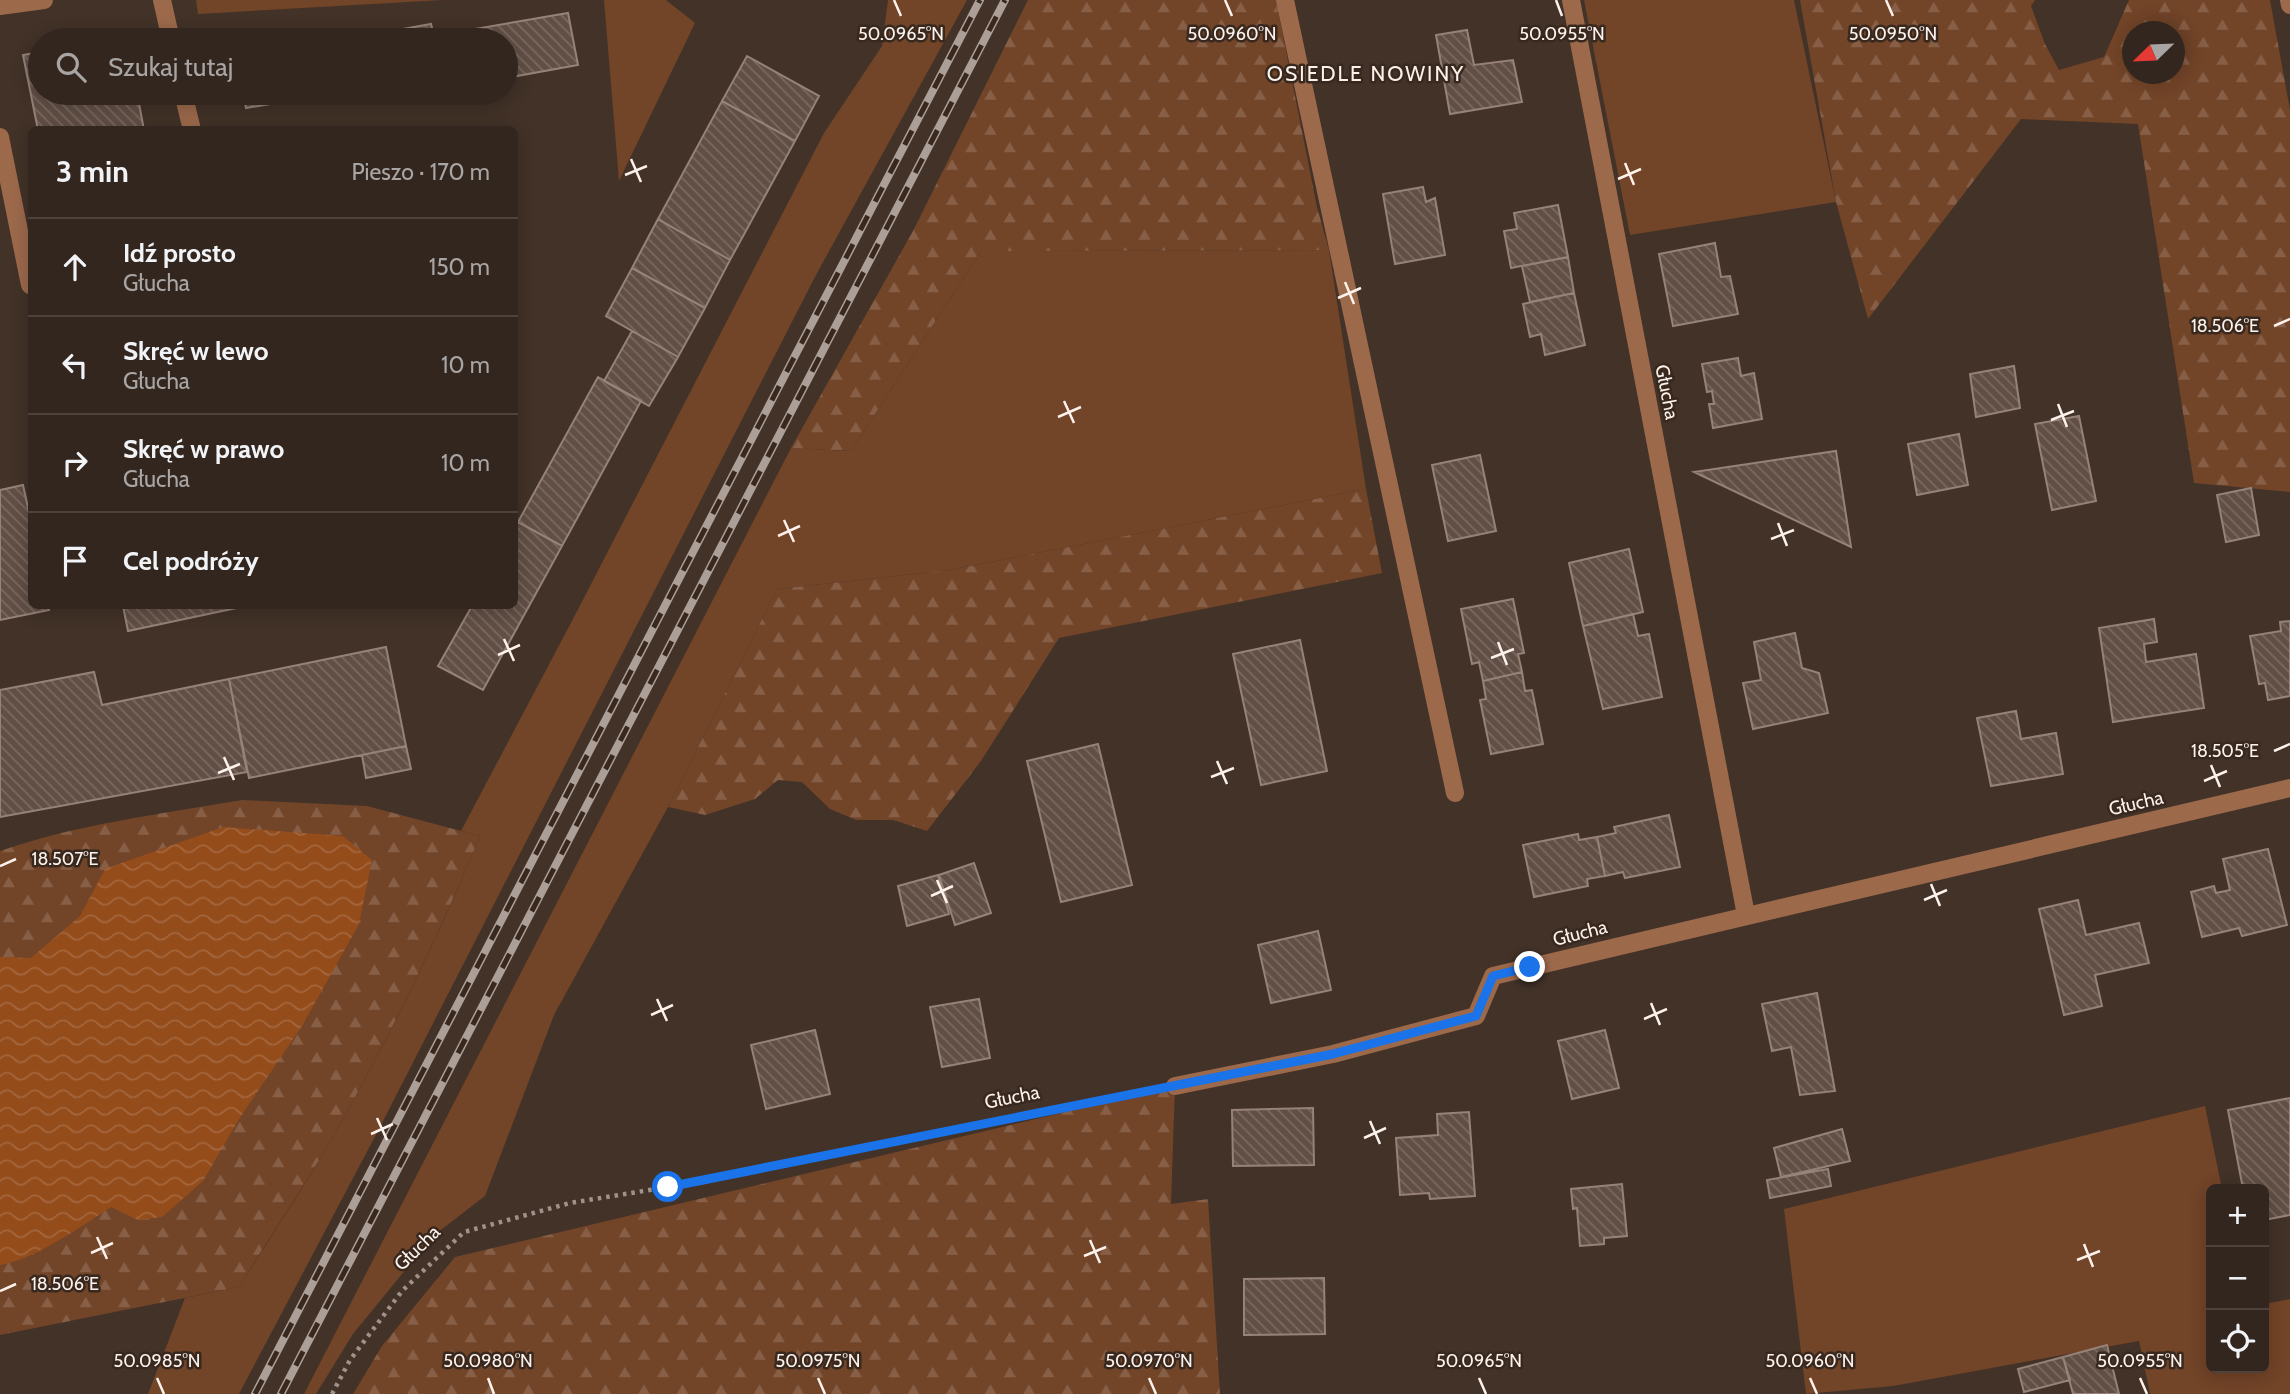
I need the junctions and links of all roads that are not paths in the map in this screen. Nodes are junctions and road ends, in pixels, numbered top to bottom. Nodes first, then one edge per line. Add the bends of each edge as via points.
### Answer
1 (44, 0) edge
2 (162, 0) edge
3 (1285, 0) edge
4 (1571, 0) edge
5 (0, 6) edge
6 (168, 28) edge
7 (186, 105) edge
8 (190, 126) edge
9 (0, 138) edge
10 (28, 275) edge
11 (2290, 788) edge
12 (1455, 793) dead end
13 (1746, 915) junction
14 (1175, 1086) road end

1 - 5 street
2 - 6 street
3 - 12 street
4 - 13 street, Głucha
7 - 8 street
9 - 10 street
11 - 13 street, Głucha
13 - 14 street, Głucha via 1493,976 1476,1016 1333,1054

